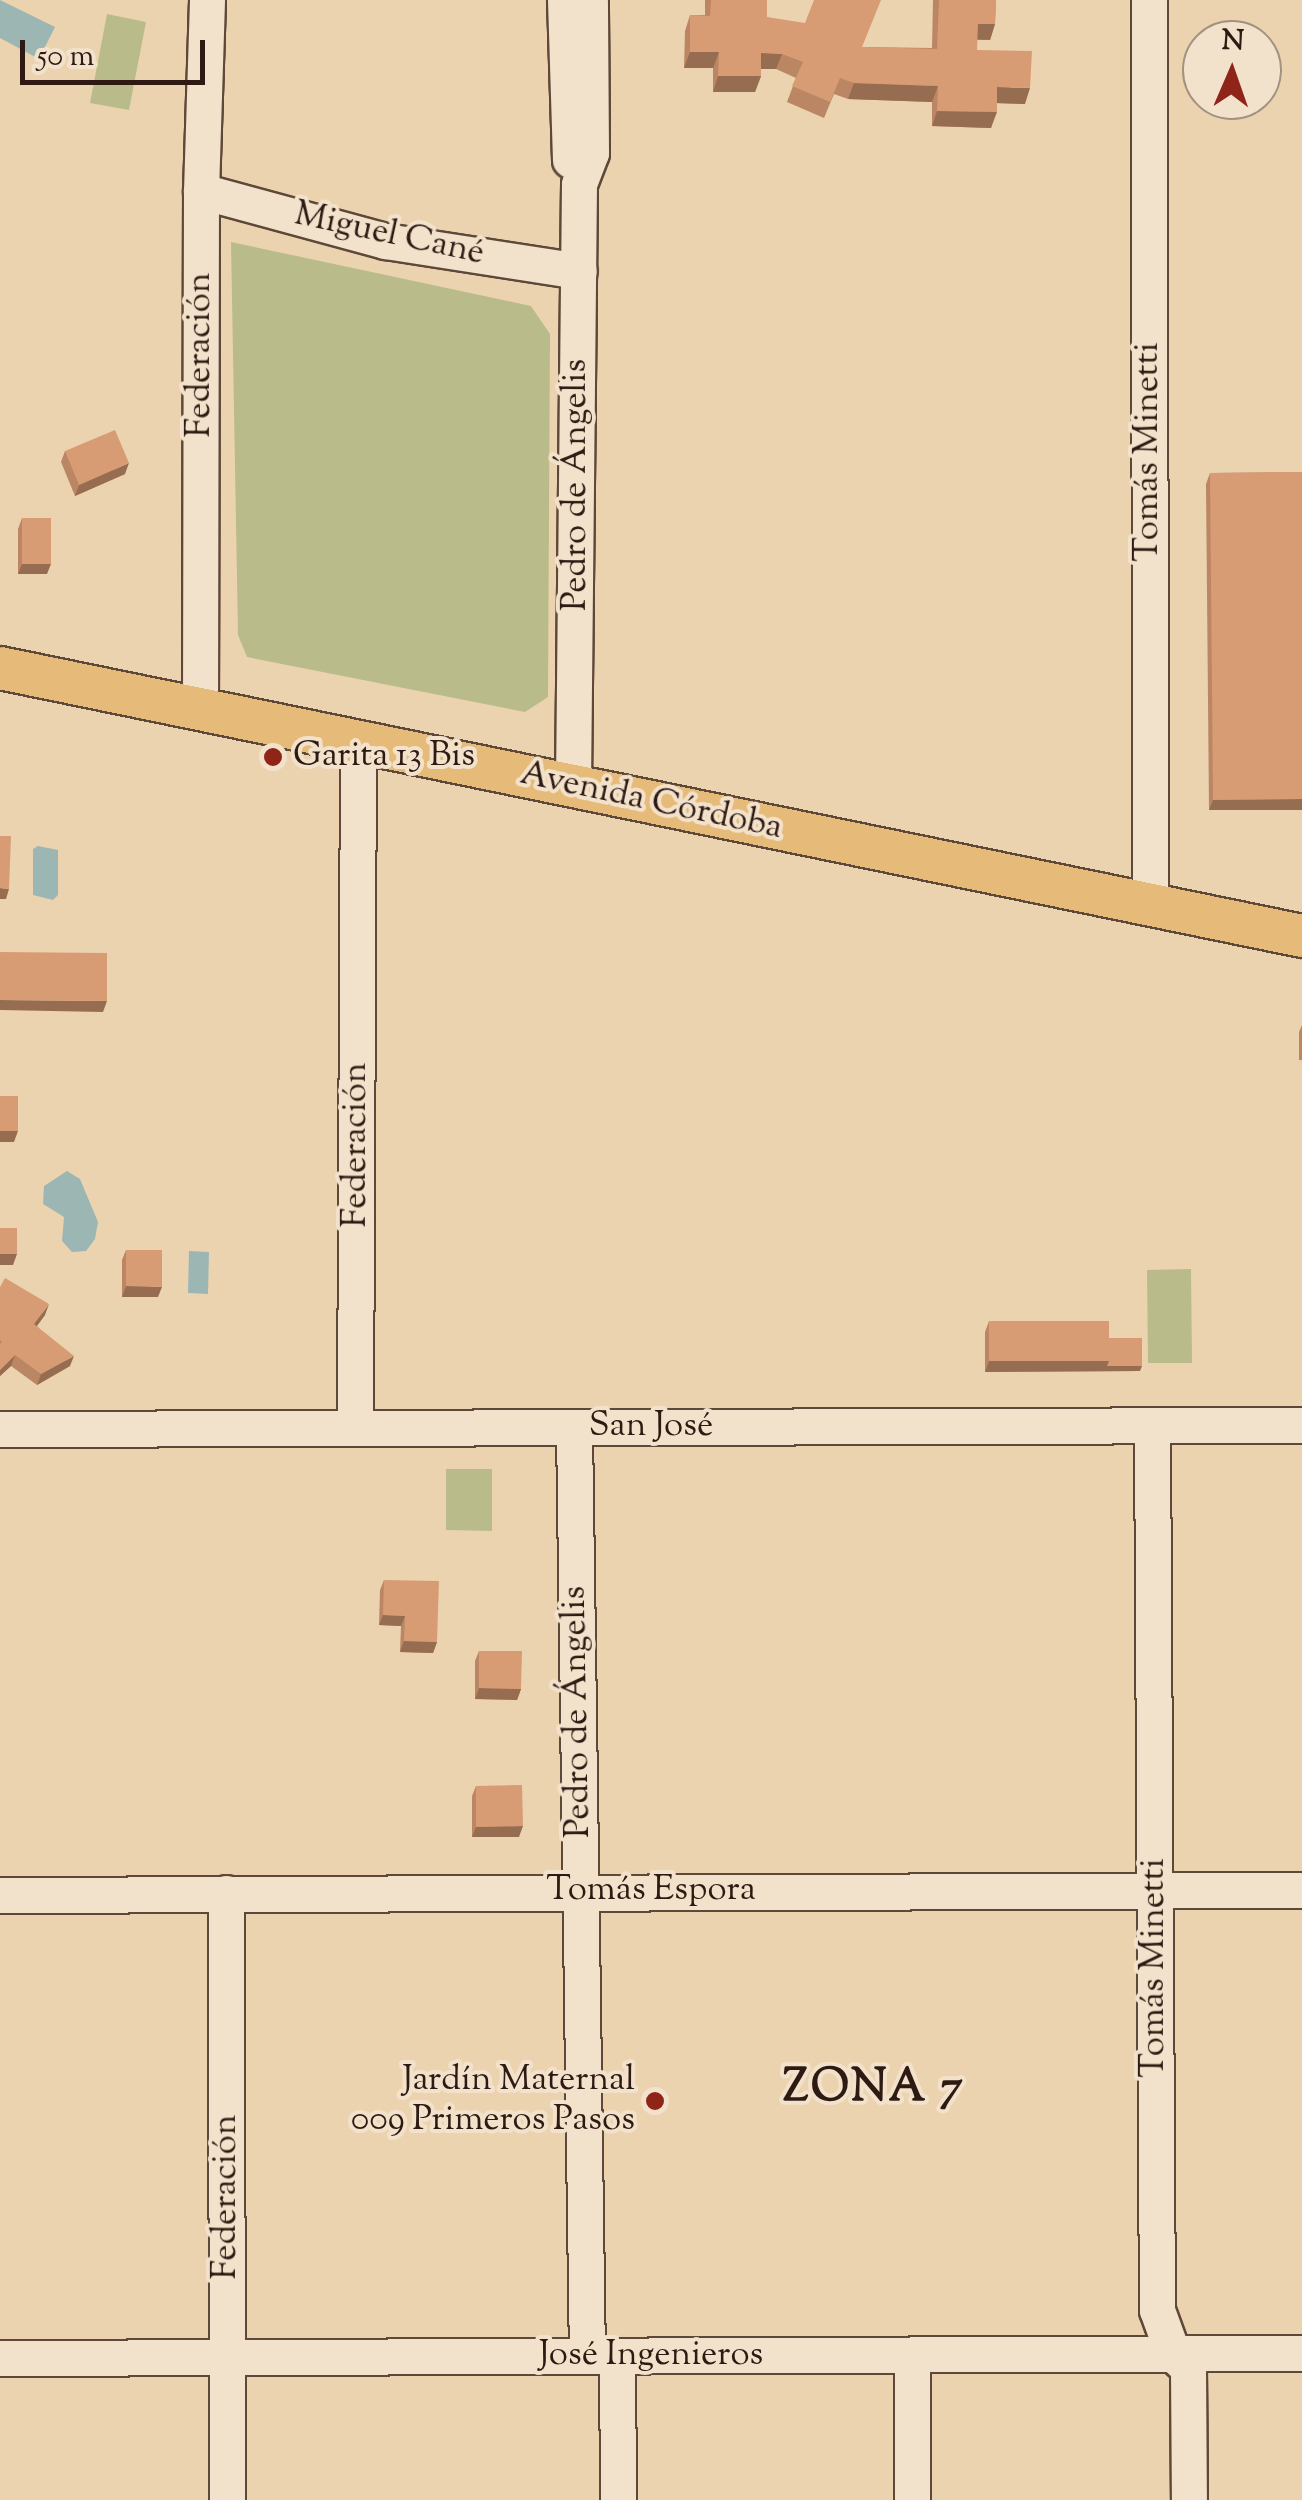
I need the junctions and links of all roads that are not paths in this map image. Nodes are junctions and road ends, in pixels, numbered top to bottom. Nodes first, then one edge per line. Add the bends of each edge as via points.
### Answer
1 (207, 0) edge
2 (564, 0) edge
3 (590, 0) edge
4 (1149, 0) edge
5 (579, 184) junction
6 (201, 191) junction
7 (579, 272) junction
8 (0, 668) edge
9 (200, 710) junction
10 (358, 742) junction
11 (572, 786) junction
12 (1150, 905) junction
13 (1302, 936) edge
14 (1302, 1425) edge
15 (1152, 1426) junction
16 (355, 1428) junction
17 (574, 1428) junction
18 (0, 1430) edge
19 (1155, 1890) junction
20 (1302, 1890) edge
21 (580, 1891) junction
22 (226, 1894) junction
23 (0, 1895) edge
24 (1173, 2354) junction
25 (1302, 2354) edge
26 (912, 2355) junction
27 (602, 2356) junction
28 (227, 2357) junction
29 (0, 2358) edge
30 (227, 2500) edge
31 (618, 2500) edge
32 (912, 2500) edge
33 (1189, 2500) edge

1 - 6 street, Federación
2 - 5 street, Pedro de Ángelis via 566,152
3 - 5 street, Pedro de Ángelis via 591,154
4 - 12 street, Tomás Minetti
5 - 7 street, Pedro de Ángelis
6 - 7 street, Miguel Cané via 385,241
6 - 9 street, Federación
7 - 11 street, Pedro de Ángelis
8 - 9 main road, Avenida Córdoba
9 - 10 main road, Avenida Córdoba
10 - 11 main road, Avenida Córdoba
10 - 16 street, Federación
11 - 12 main road, Avenida Córdoba
12 - 13 main road, Avenida Córdoba
14 - 15 street, San José
15 - 17 street, San José
15 - 19 street, Tomás Minetti
16 - 17 street, San José
16 - 18 street, San José
17 - 21 street, Pedro de Ángelis
19 - 20 street, Tomás Espora
19 - 21 street, Tomás Espora
19 - 24 street, Tomás Minetti via 1157,2310
21 - 22 street, Tomás Espora
21 - 27 street, Pedro de Ángelis
22 - 23 street, Tomás Espora
22 - 28 street, Federación
24 - 25 street, José Ingenieros
24 - 26 street, José Ingenieros
24 - 33 street, Tomás Minetti via 1188,2368
26 - 27 street, José Ingenieros
26 - 32 street
27 - 28 street, José Ingenieros
27 - 31 street, Pedro de Ángelis
28 - 29 street, José Ingenieros
28 - 30 street, Federación

